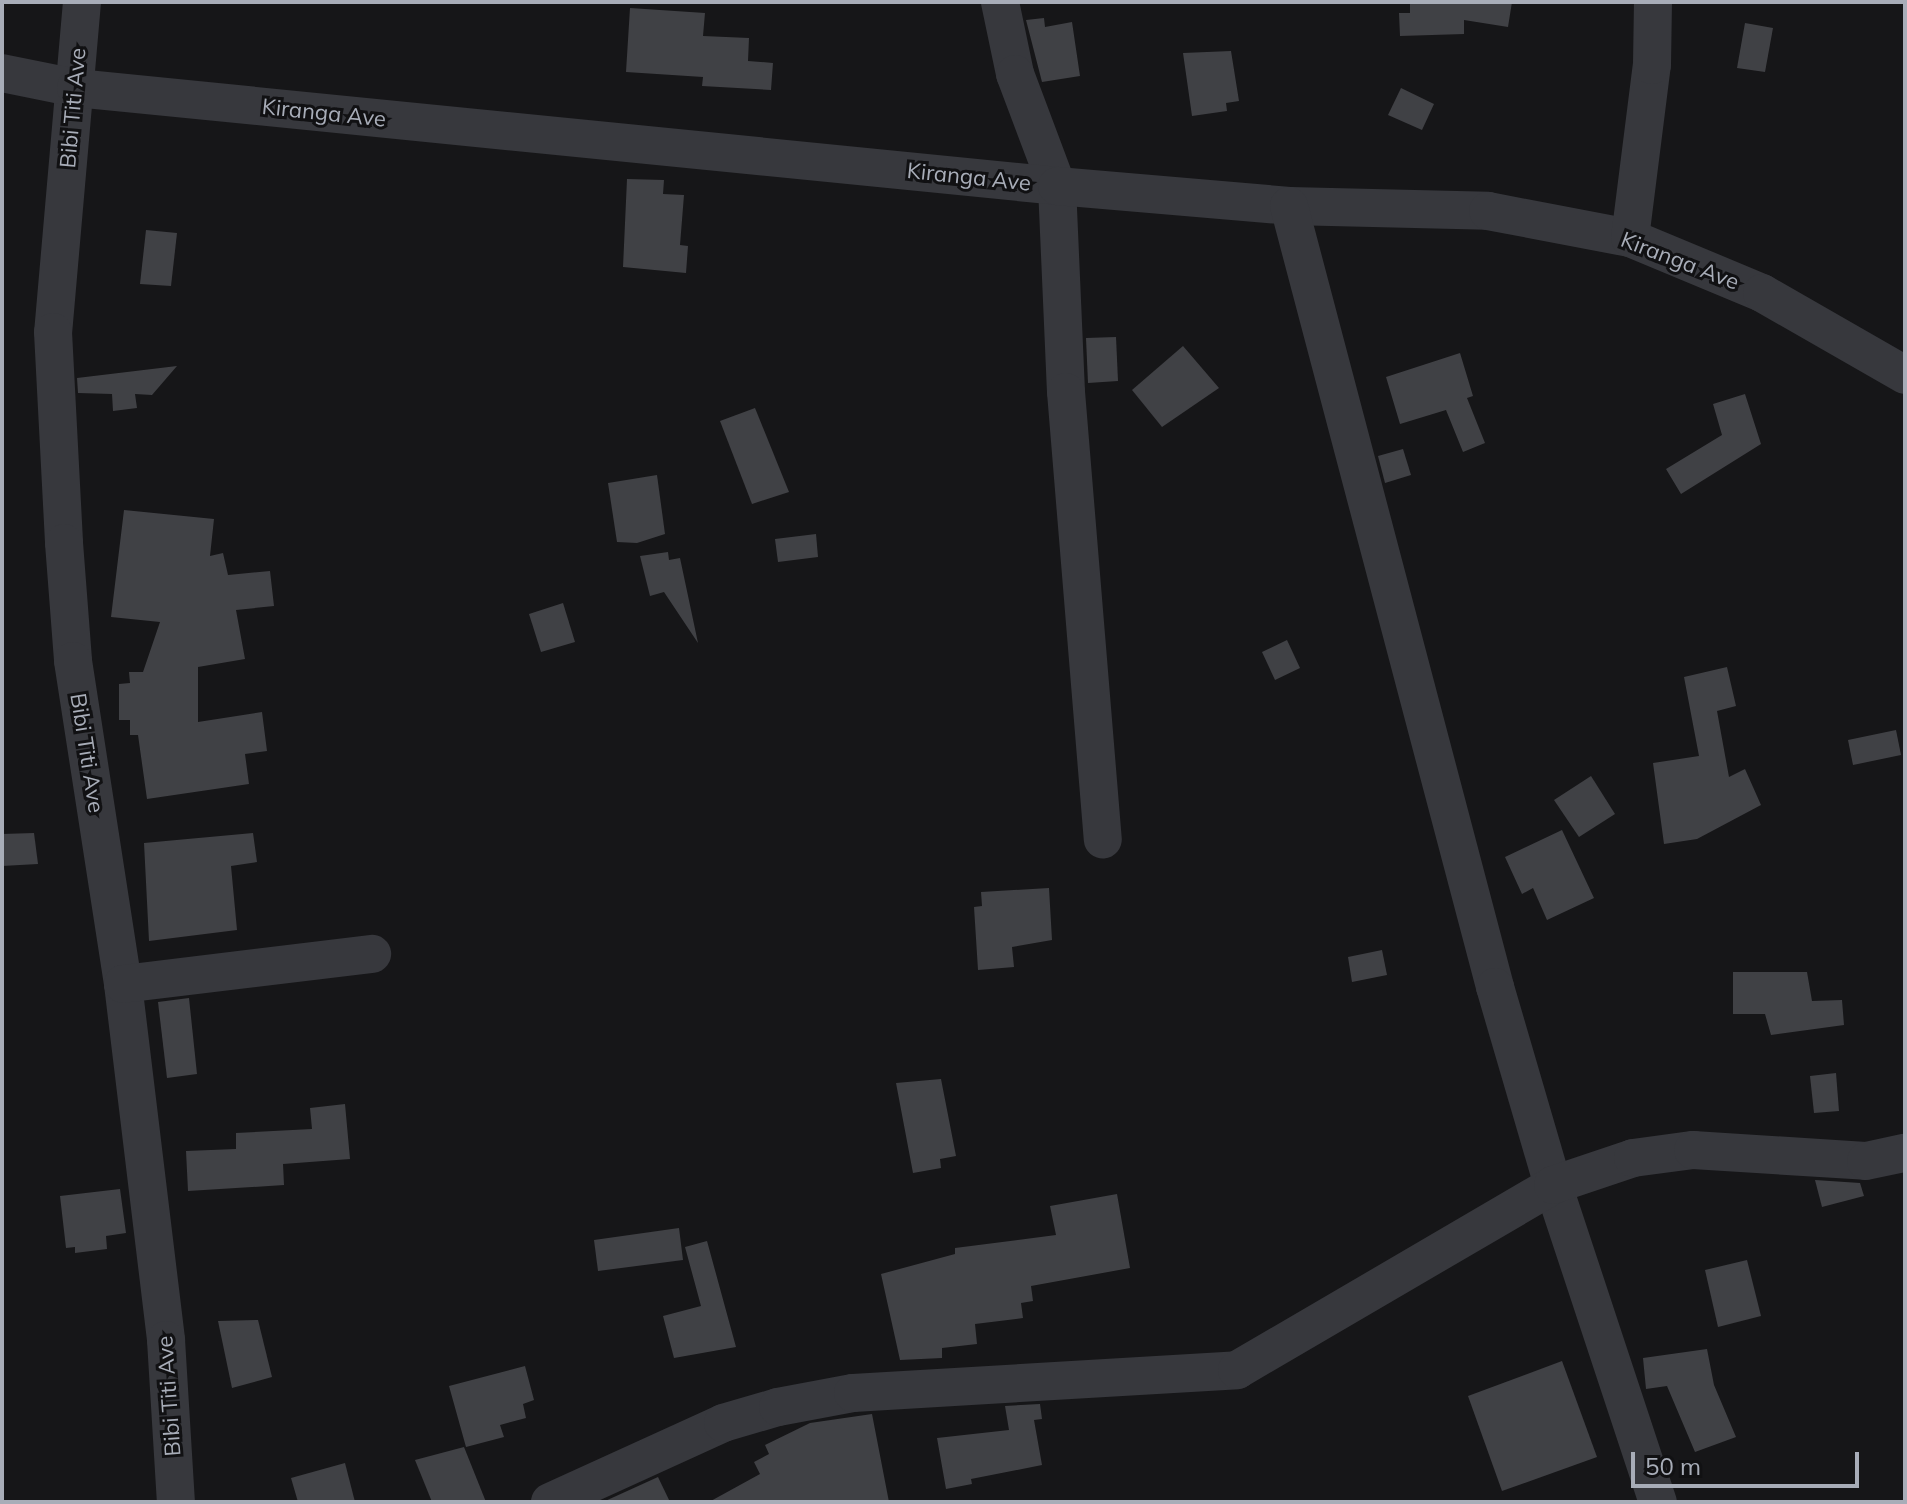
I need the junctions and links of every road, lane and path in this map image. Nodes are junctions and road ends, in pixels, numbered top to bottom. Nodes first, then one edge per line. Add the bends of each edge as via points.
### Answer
1 (82, 2) edge
2 (1000, 2) edge
3 (1653, 2) edge
4 (2, 73) edge
5 (76, 88) junction
6 (1057, 186) junction
7 (1289, 206) junction
8 (1630, 238) junction
9 (1905, 375) edge
10 (1103, 839) dead end
11 (372, 954) dead end
12 (123, 984) junction
13 (1905, 1153) edge
14 (1553, 1185) junction
15 (176, 1502) edge
16 (550, 1502) edge
17 (1658, 1502) edge

1 - 5 street, Bibi Titi Ave
2 - 6 street via 1015,74
3 - 8 street via 1652,65
4 - 5 street, Kiranga Ave
5 - 6 street, Kiranga Ave
5 - 12 street, Bibi Titi Ave via 53,332 63,528 73,661
6 - 7 street, Kiranga Ave
6 - 10 street via 1066,392
7 - 8 street, Kiranga Ave via 1488,211
7 - 14 street via 1495,987
8 - 9 street, Kiranga Ave via 1762,293
11 - 12 street
12 - 15 street, Bibi Titi Ave via 166,1340
13 - 14 street via 1834,1162 1682,1151 1633,1158
14 - 16 street via 1237,1370 983,1383 853,1393 793,1404 723,1423
14 - 17 street

